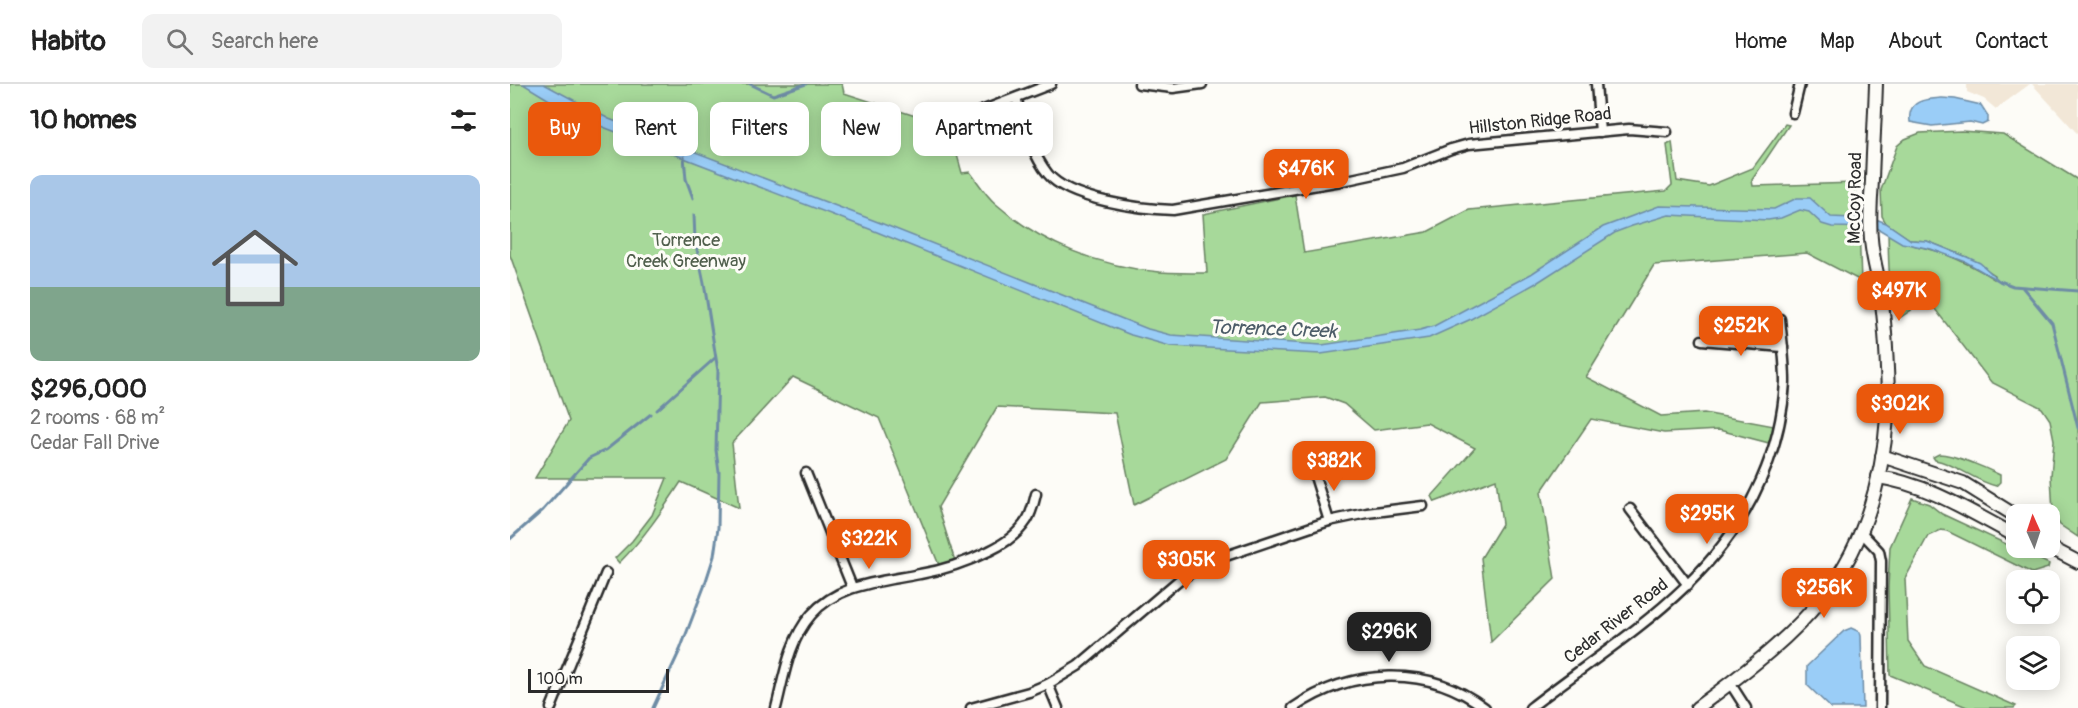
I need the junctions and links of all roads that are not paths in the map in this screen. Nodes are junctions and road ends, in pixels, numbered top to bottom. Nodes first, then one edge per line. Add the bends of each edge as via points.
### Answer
1 (1051, 84) edge
2 (1139, 84) edge
3 (1202, 84) edge
4 (1596, 84) edge
5 (1800, 84) edge
6 (1876, 84) edge
7 (1016, 98) junction
8 (1005, 102) edge
9 (1793, 113) dead end
10 (1600, 132) junction
11 (1667, 132) dead end
12 (1780, 319) dead end
13 (1702, 340) dead end
14 (1783, 347) junction
15 (1882, 456) junction
16 (1313, 470) dead end
17 (806, 473) dead end
18 (1878, 477) junction
19 (1036, 494) dead end
20 (1423, 506) dead end
21 (1630, 509) dead end
22 (2006, 510) edge
23 (1329, 521) junction
24 (2006, 531) edge
25 (1861, 532) junction
26 (2060, 553) edge
27 (2078, 562) edge
28 (606, 573) dead end
29 (1688, 585) junction
30 (852, 587) junction
31 (1730, 683) junction
32 (1048, 684) junction
33 (551, 708) edge
34 (776, 708) edge
35 (970, 708) edge
36 (1058, 708) edge
37 (1293, 708) edge
38 (1485, 708) edge
39 (1530, 708) edge
40 (1697, 708) edge
41 (1746, 708) edge
42 (1880, 708) edge

1 - 7 street
2 - 3 street via 1173,88
4 - 10 street
5 - 9 street
6 - 15 main road, McCoy Road via 1870,236 1888,372
7 - 8 street
7 - 10 street, Hillston Ridge Road via 1040,162 1058,184 1085,195 1151,210 1173,210 1347,180 1414,165 1469,144
10 - 11 street, Hillston Ridge Road
12 - 14 street, Cedar River Road
13 - 14 street
14 - 29 street, Cedar River Road via 1782,414 1768,463 1735,530
15 - 18 main road, McCoy Road
15 - 22 main road via 1963,483
16 - 23 street
17 - 30 street
18 - 24 main road via 1898,480 1959,505
18 - 25 main road, McCoy Road
19 - 30 street via 1027,520 997,547 936,571
20 - 23 street
21 - 29 street
23 - 32 street via 1237,551 1189,573 1078,666
25 - 31 main road, McCoy Road via 1838,575 1810,613
25 - 42 street via 1879,551 1881,561
26 - 27 main road
28 - 33 street
29 - 39 street, Cedar River Road
30 - 34 street via 818,608 804,624 791,652
31 - 40 main road, McCoy Road
31 - 41 street
32 - 35 street
32 - 36 street
37 - 38 street via 1347,682 1394,676 1440,684

